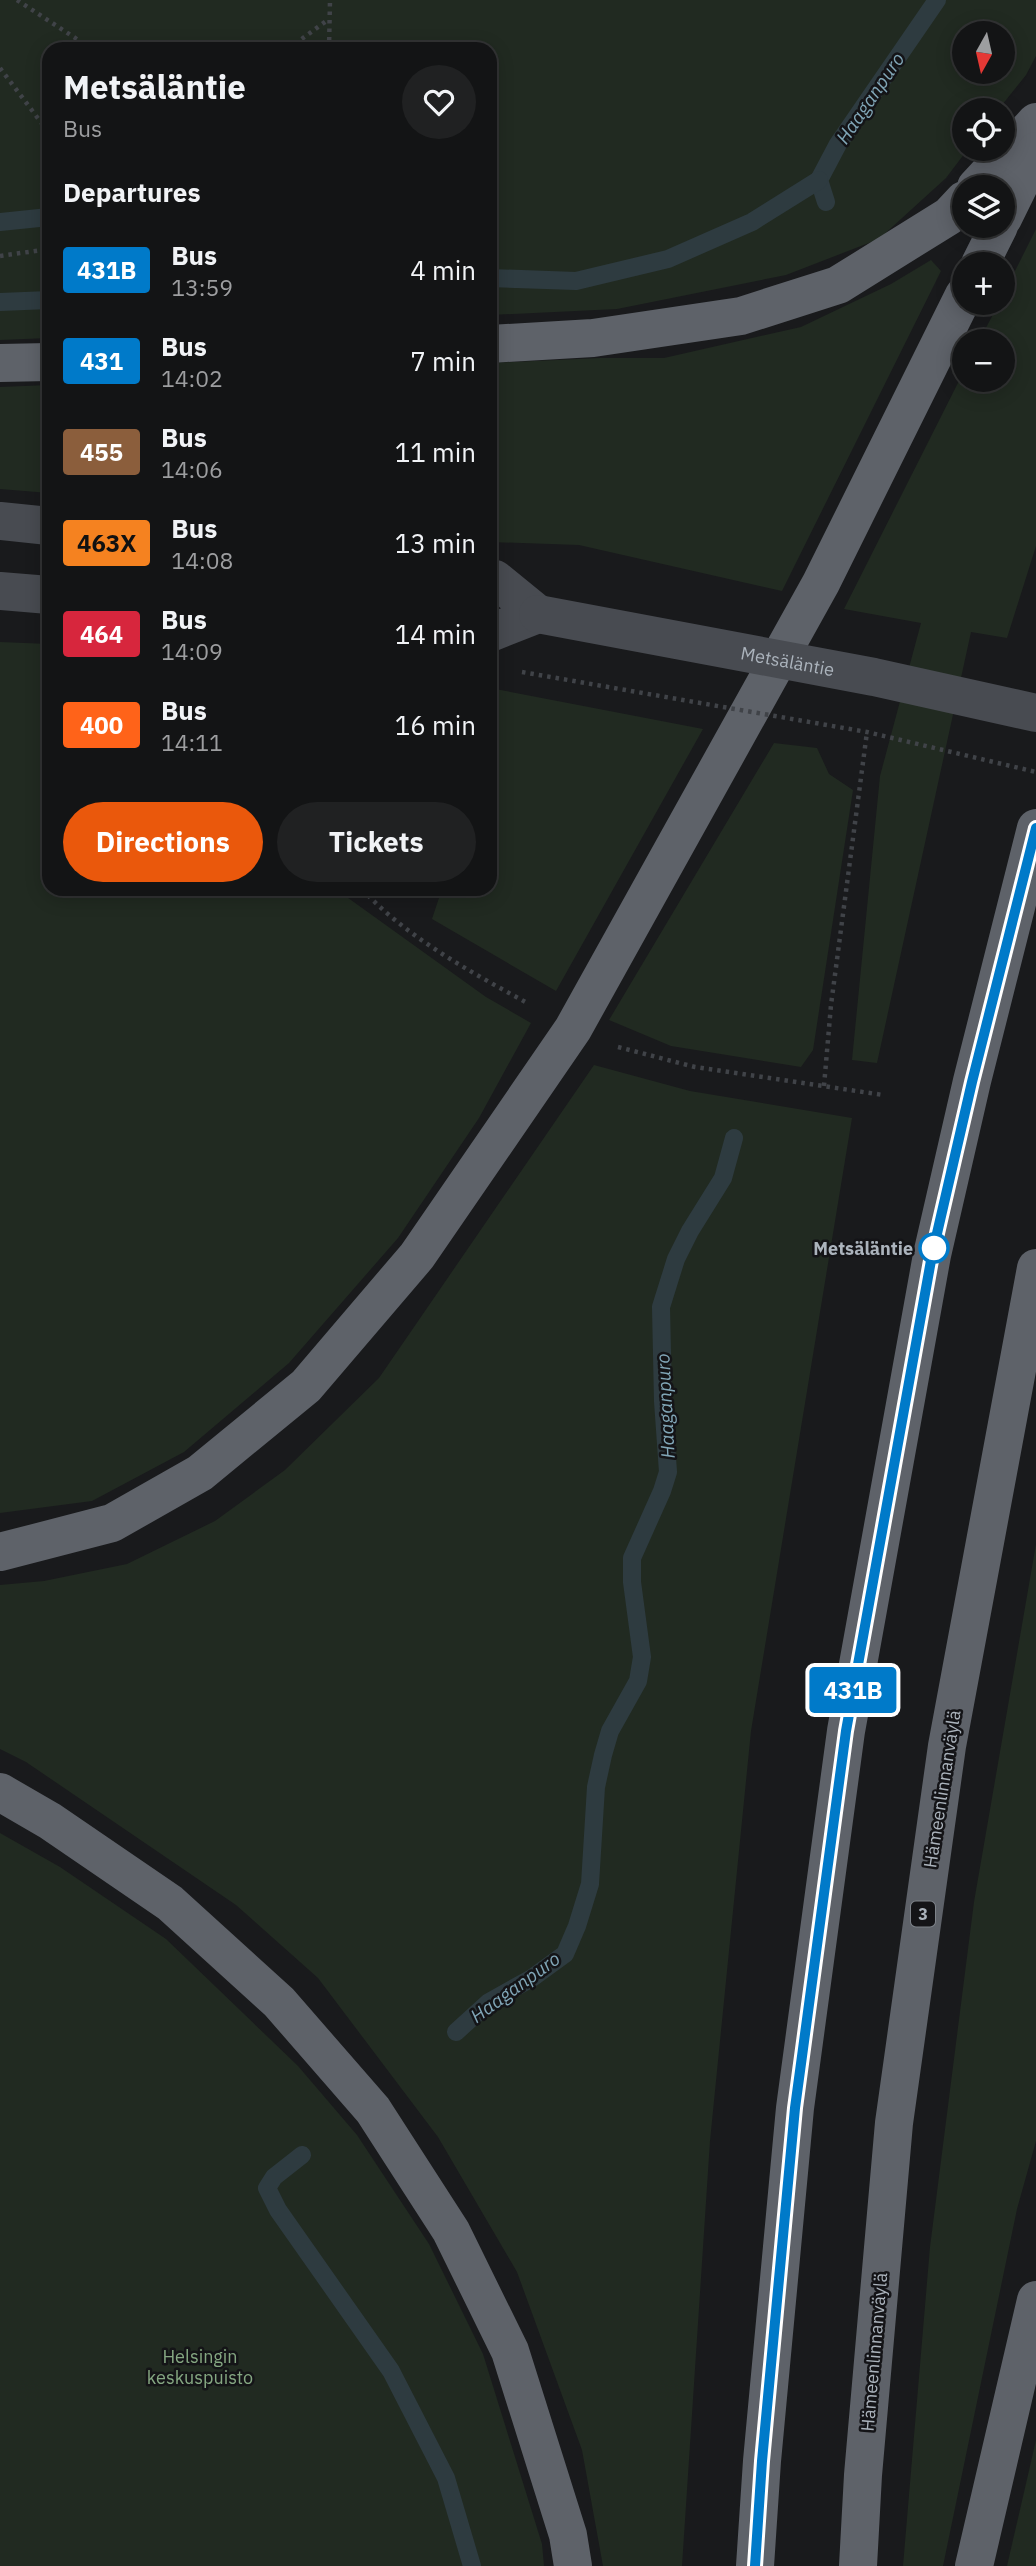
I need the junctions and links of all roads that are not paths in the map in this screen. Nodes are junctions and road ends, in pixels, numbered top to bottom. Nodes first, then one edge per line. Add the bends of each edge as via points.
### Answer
1 (1036, 122) edge
2 (1036, 151) edge
3 (987, 175) edge
4 (1015, 194) edge
5 (952, 213) edge
6 (954, 315) edge
7 (497, 344) edge
8 (42, 362) edge
9 (0, 363) edge
10 (0, 521) edge
11 (42, 525) edge
12 (497, 581) edge
13 (0, 591) edge
14 (42, 594) edge
15 (538, 614) junction
16 (497, 630) edge
17 (1036, 713) edge
18 (1036, 828) edge
19 (1036, 1268) edge
20 (0, 1552) edge
21 (0, 1792) edge
22 (1036, 2300) edge
23 (573, 2566) edge
24 (755, 2566) edge
25 (858, 2566) edge
26 (974, 2566) edge

1 - 3 highway
2 - 4 highway
5 - 7 highway via 838,285 741,316 593,338
6 - 20 highway via 821,583 573,1029 417,1256 306,1386 200,1473 112,1523
8 - 9 highway
10 - 11 main road
12 - 15 main road, Metsäläntie
13 - 14 main road
15 - 16 main road
15 - 17 main road, Metsäläntie, bridge via 874,677
18 - 24 highway via 932,1255 846,1731 795,2108
19 - 25 highway, Hämeenlinnanväylä / 3 via 947,1746 894,2123
21 - 23 highway via 170,1903 279,2002 373,2110 451,2231 510,2351 568,2535
22 - 26 highway

